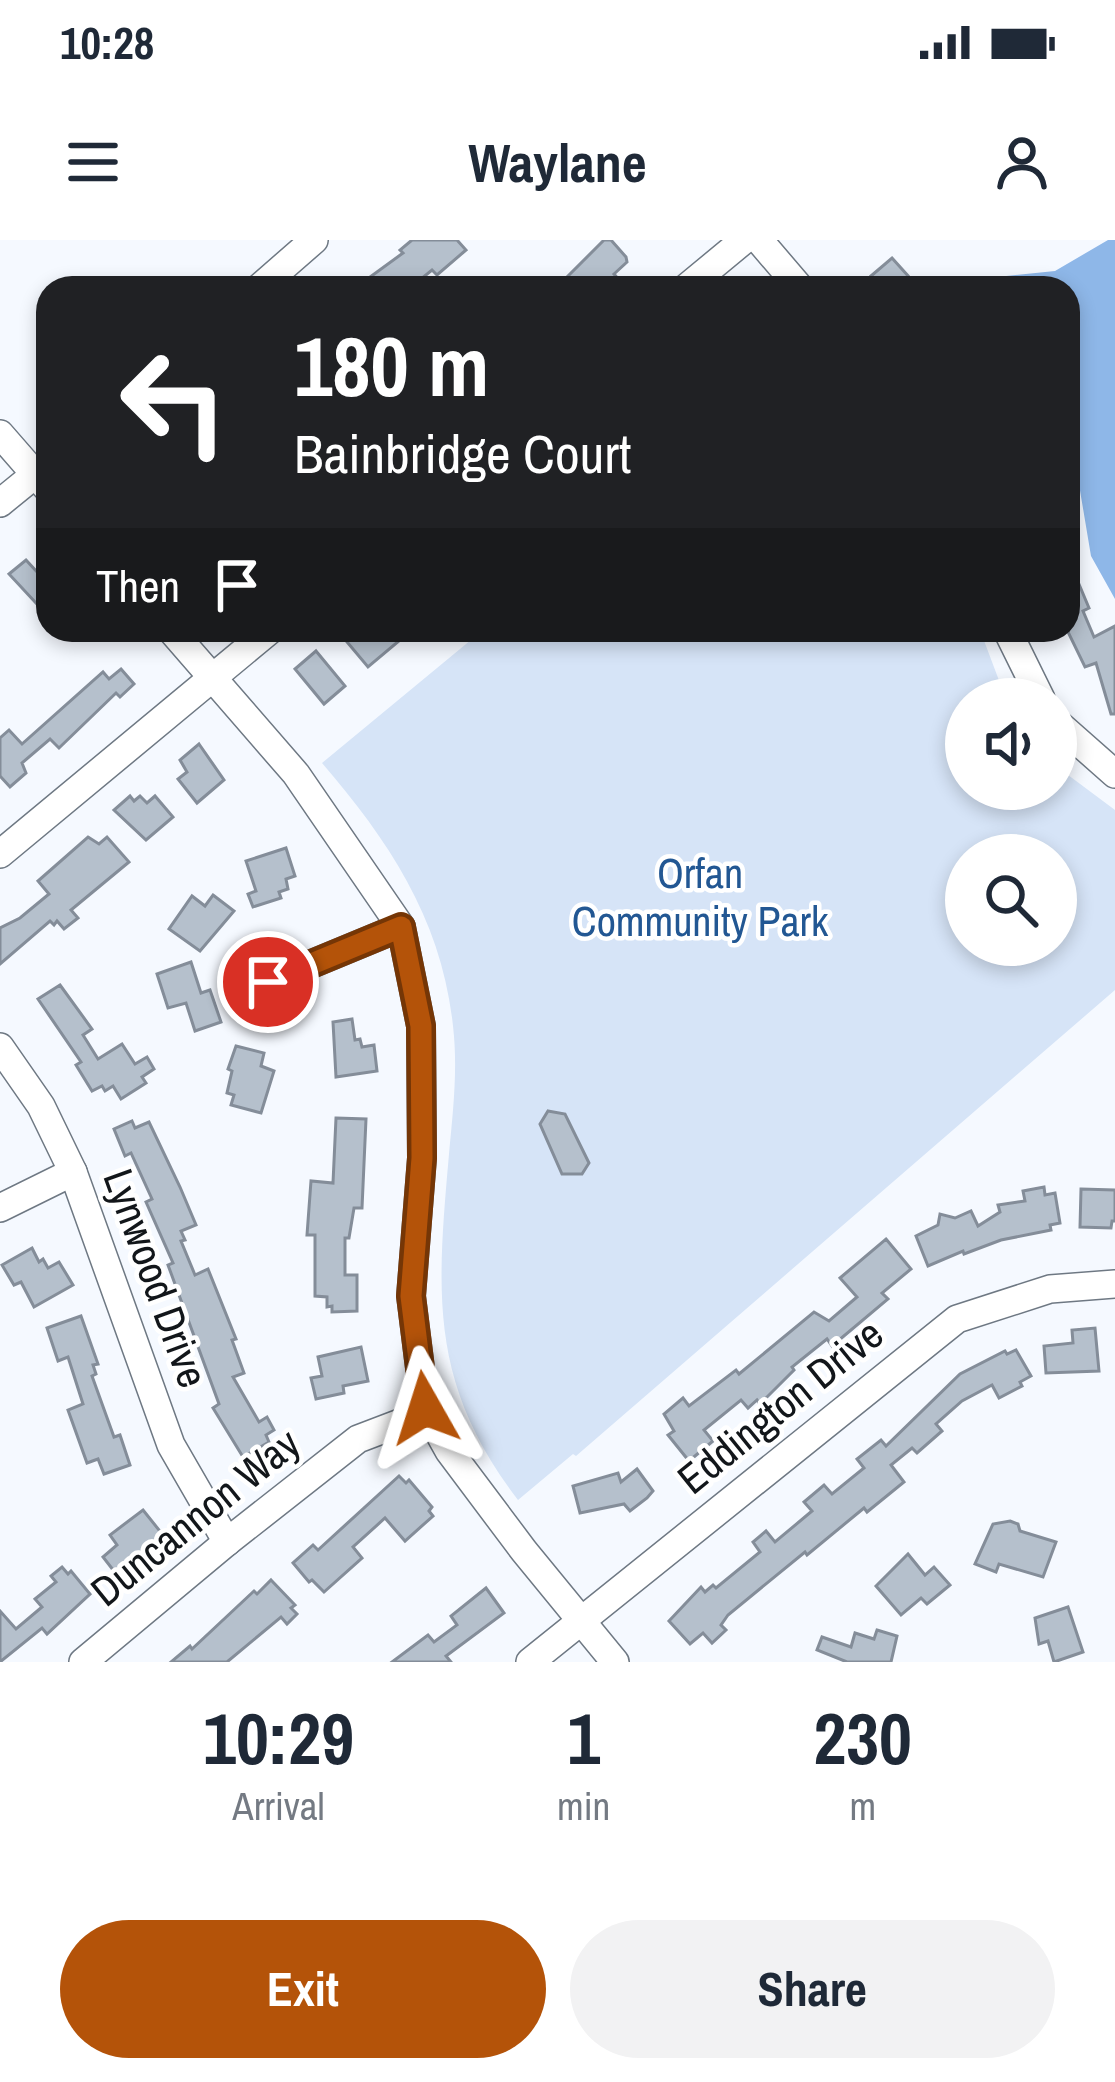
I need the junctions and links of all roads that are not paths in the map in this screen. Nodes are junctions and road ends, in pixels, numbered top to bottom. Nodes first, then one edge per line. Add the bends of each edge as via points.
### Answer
1 (314, 240) edge
2 (744, 240) edge
3 (759, 240) edge
4 (273, 276) edge
5 (700, 276) edge
6 (790, 276) edge
7 (0, 434) edge
8 (36, 468) edge
9 (36, 481) edge
10 (0, 503) edge
11 (182, 642) edge
12 (256, 642) edge
13 (1013, 642) edge
14 (213, 678) junction
15 (1031, 678) edge
16 (1077, 741) edge
17 (1115, 774) edge
18 (0, 854) edge
19 (401, 927) junction
20 (268, 982) dead end
21 (0, 1047) edge
22 (74, 1172) junction
23 (0, 1208) edge
24 (1115, 1285) edge
25 (425, 1408) junction
26 (227, 1542) junction
27 (582, 1621) junction
28 (83, 1662) edge
29 (530, 1662) edge
30 (615, 1662) edge

1 - 4 street
2 - 5 street
3 - 6 street
7 - 8 street
9 - 10 street
11 - 14 street
12 - 14 street
13 - 15 street
14 - 18 street
14 - 19 street via 296,774
16 - 17 street
19 - 20 street
19 - 25 street via 421,1026 411,1296
21 - 22 street, Lynwood Drive
22 - 23 street
22 - 26 street, Lynwood Drive via 171,1445
24 - 27 street, Eddington Drive via 1050,1288 957,1319
25 - 26 street, Duncannon Way via 358,1439
25 - 27 street
26 - 28 street, Duncannon Way
27 - 29 street, Eddington Drive
27 - 30 street

